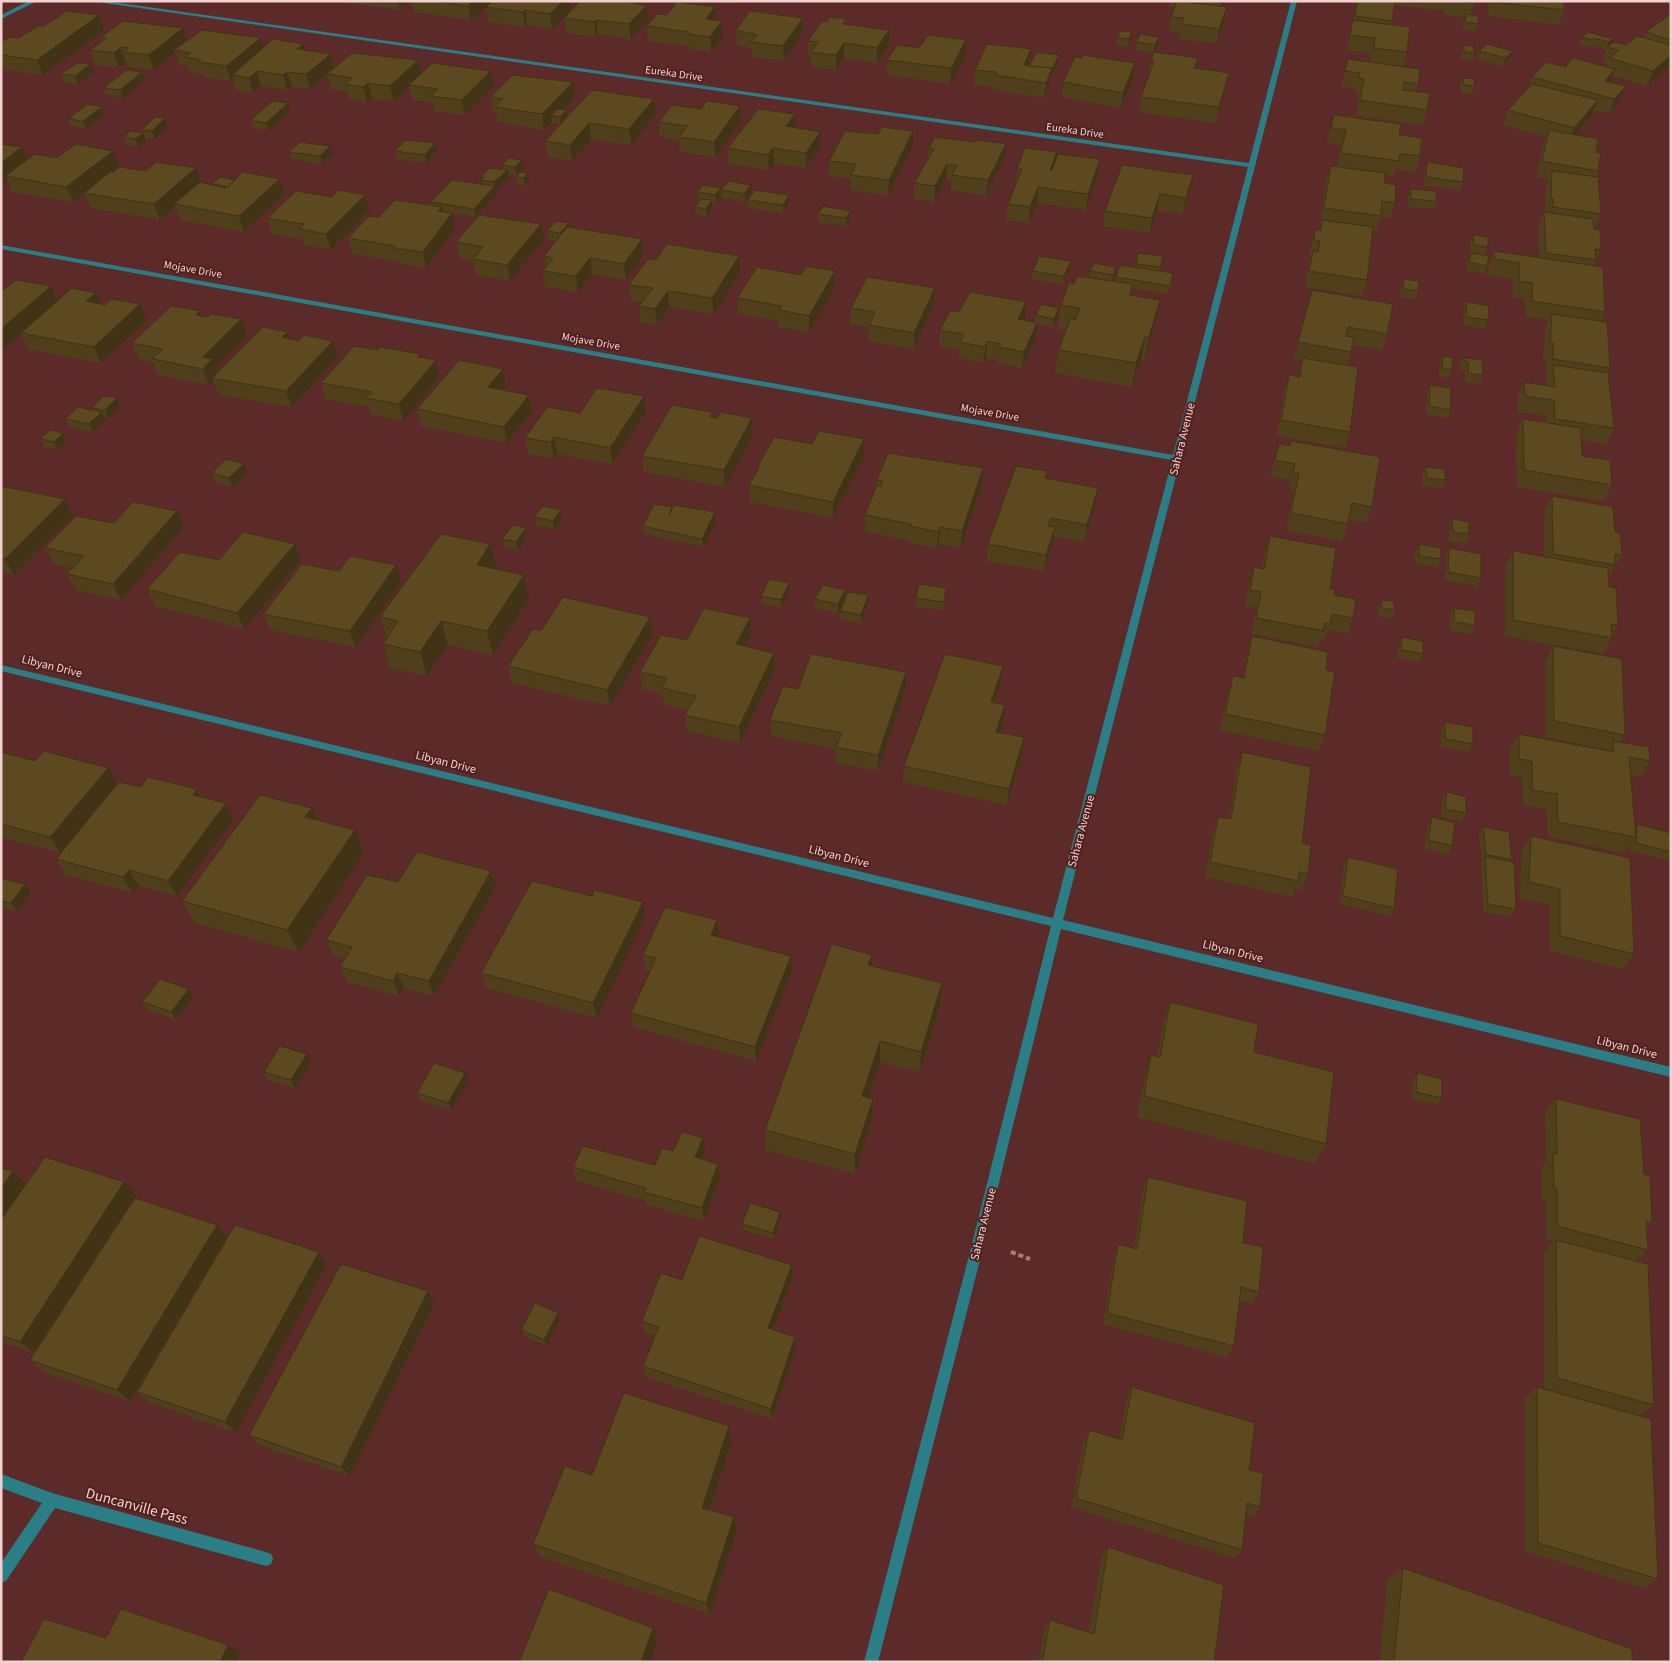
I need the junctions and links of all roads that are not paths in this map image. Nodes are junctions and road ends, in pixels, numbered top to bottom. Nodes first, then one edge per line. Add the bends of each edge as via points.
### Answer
1 (34, 1) edge
2 (93, 1) edge
3 (1294, 1) edge
4 (1, 17) edge
5 (1251, 166) junction
6 (1, 246) edge
7 (1177, 458) junction
8 (1, 668) edge
9 (1057, 922) junction
10 (1671, 1072) edge
11 (1, 1481) edge
12 (52, 1500) junction
13 (266, 1559) dead end
14 (1, 1576) edge
15 (871, 1662) edge

1 - 4 street
2 - 5 street, Eureka Drive
3 - 5 street, Sahara Avenue
5 - 7 street, Sahara Avenue
6 - 7 street, Mojave Drive
7 - 9 street, Sahara Avenue
8 - 9 street, Libyan Drive
9 - 10 street, Libyan Drive
9 - 15 street, Sahara Avenue via 980,1240
11 - 12 street, Duncanville Pass
12 - 13 street, Duncanville Pass
12 - 14 street

